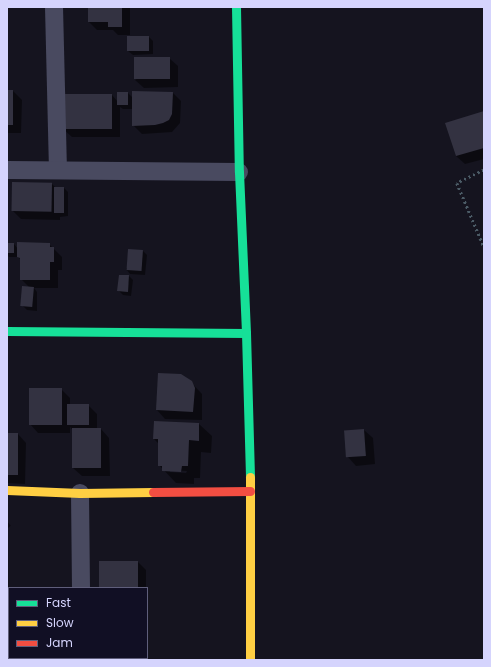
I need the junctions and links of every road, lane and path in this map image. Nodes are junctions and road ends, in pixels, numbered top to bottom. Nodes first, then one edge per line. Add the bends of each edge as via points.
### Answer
1 (54, 7) edge
2 (236, 7) edge
3 (7, 170) edge
4 (58, 170) junction
5 (484, 170) edge
6 (239, 172) junction
7 (484, 246) edge
8 (7, 331) edge
9 (246, 333) junction
10 (7, 490) edge
11 (250, 491) junction
12 (80, 493) junction
13 (81, 587) edge
14 (250, 660) edge

1 - 4 street
2 - 6 street
3 - 4 street
4 - 6 street
5 - 7 path via 457,183
6 - 9 street
8 - 9 street
9 - 11 street
10 - 12 street
11 - 12 street
11 - 14 street
12 - 13 street

